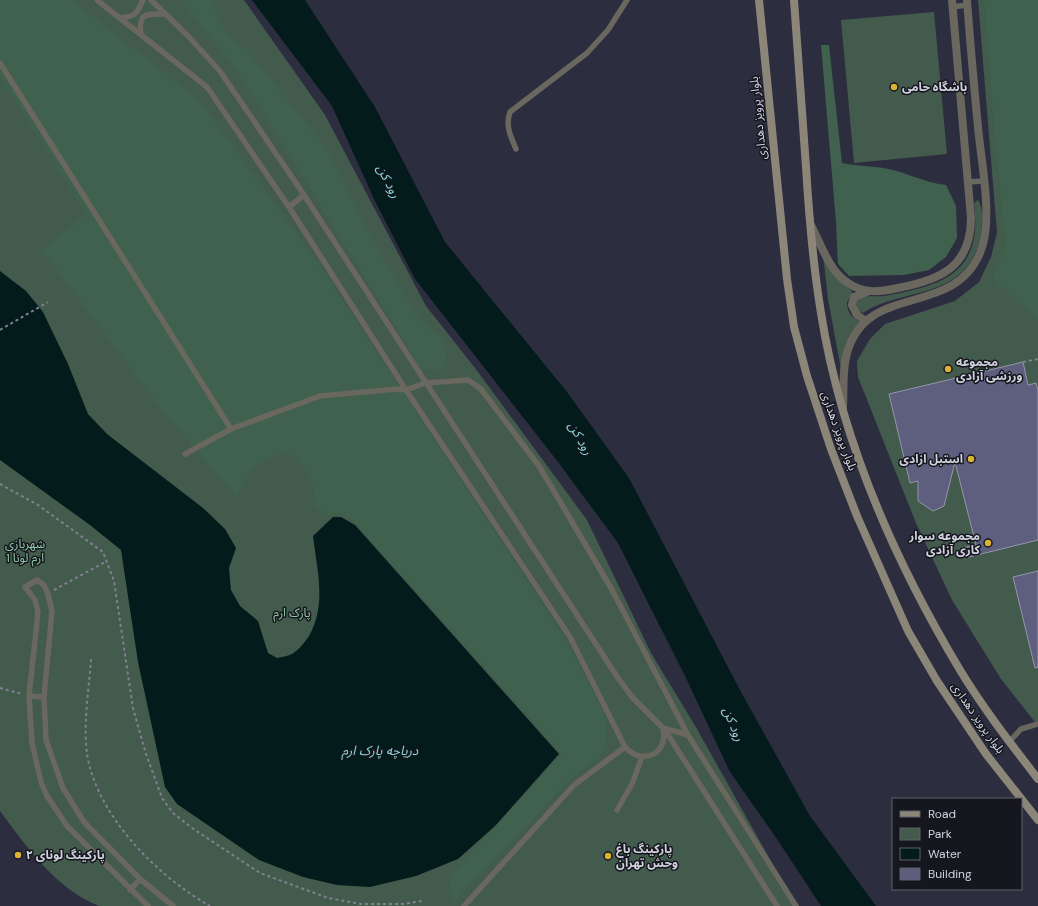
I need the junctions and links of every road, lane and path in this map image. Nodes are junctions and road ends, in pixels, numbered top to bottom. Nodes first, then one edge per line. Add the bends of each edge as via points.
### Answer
1 (97, 0) edge
2 (143, 0) edge
3 (151, 0) edge
4 (627, 0) edge
5 (759, 0) edge
6 (794, 0) edge
7 (952, 3) edge
8 (967, 3) edge
9 (166, 14) junction
10 (119, 18) junction
11 (141, 35) junction
12 (0, 63) edge
13 (516, 149) dead end
14 (984, 181) junction
15 (968, 182) junction
16 (304, 195) junction
17 (289, 207) junction
18 (810, 223) junction
19 (867, 292) junction
20 (48, 302) dead end
21 (866, 320) junction
22 (0, 330) edge
23 (1038, 359) edge
24 (1023, 362) dead end
25 (425, 383) junction
26 (406, 390) junction
27 (843, 412) junction
28 (231, 429) junction
29 (185, 454) dead end
30 (0, 484) edge
31 (107, 561) junction
32 (48, 594) junction
33 (92, 659) dead end
34 (0, 688) edge
35 (29, 696) junction
36 (44, 697) junction
37 (1038, 724) edge
38 (663, 728) junction
39 (688, 735) junction
40 (1009, 742) junction
41 (624, 747) junction
42 (642, 757) junction
43 (1038, 779) edge
44 (1021, 798) edge
45 (1022, 800) edge
46 (617, 810) dead end
47 (1038, 820) edge
48 (140, 880) junction
49 (130, 890) junction
50 (422, 901) dead end
51 (148, 906) edge
52 (173, 906) edge
53 (210, 906) edge
54 (464, 906) edge
55 (777, 906) edge
56 (796, 906) edge

1 - 10 lane
2 - 10 lane via 138,12 130,17
3 - 9 lane
4 - 13 lane via 608,30 587,53 510,112 507,120 508,129
5 - 44 main road, بلوار پرویز دهداری via 787,279 794,327 807,376 857,516 908,631 937,681 986,754
6 - 18 main road, بلوار پرویز دهداری
7 - 8 lane
7 - 15 street
8 - 14 street
9 - 11 lane via 147,14 142,17 139,23
9 - 16 lane via 219,70
10 - 11 lane
11 - 17 lane via 207,87
12 - 28 lane
14 - 15 lane
14 - 21 street via 986,230 976,262 950,287 923,298 891,306
15 - 19 street via 971,229 967,248 950,270 934,279
16 - 17 lane
16 - 25 lane
17 - 26 lane
18 - 19 street via 834,270 848,283
18 - 27 main road, بلوار پرویز دهداری via 820,312
19 - 21 street via 854,297 852,306 857,315
20 - 22 path
21 - 27 street via 847,352
23 - 24 path
25 - 26 lane
25 - 38 lane via 616,675
25 - 39 lane via 468,380 481,389 539,466 611,588
26 - 28 lane via 320,396
26 - 41 lane via 570,637
27 - 40 main road, بلوار پرویز دهداری via 857,455 900,558 961,672
28 - 29 lane
30 - 31 path via 38,505 103,552
31 - 32 path
31 - 50 path via 114,581 133,708 162,798 173,813 260,873 328,898 361,904 404,904
32 - 35 lane via 44,585 37,580 25,587 35,600 38,612
32 - 36 lane via 52,611
33 - 53 path via 86,730 88,754 95,784 105,805 128,837 159,868 191,895
34 - 35 path
35 - 36 lane
35 - 49 lane via 32,743 47,796 67,826
36 - 48 lane via 46,740 63,788 84,822
37 - 40 lane via 1021,729
38 - 39 lane
38 - 42 lane via 664,741 661,748 656,753
38 - 55 lane
39 - 56 lane
40 - 43 main road, بلوار پرویز دهداری
41 - 42 lane via 635,756
41 - 54 lane via 574,785
42 - 46 lane via 632,784
45 - 47 main road, بلوار پرویز دهداری
48 - 49 lane
48 - 52 lane
49 - 51 lane

